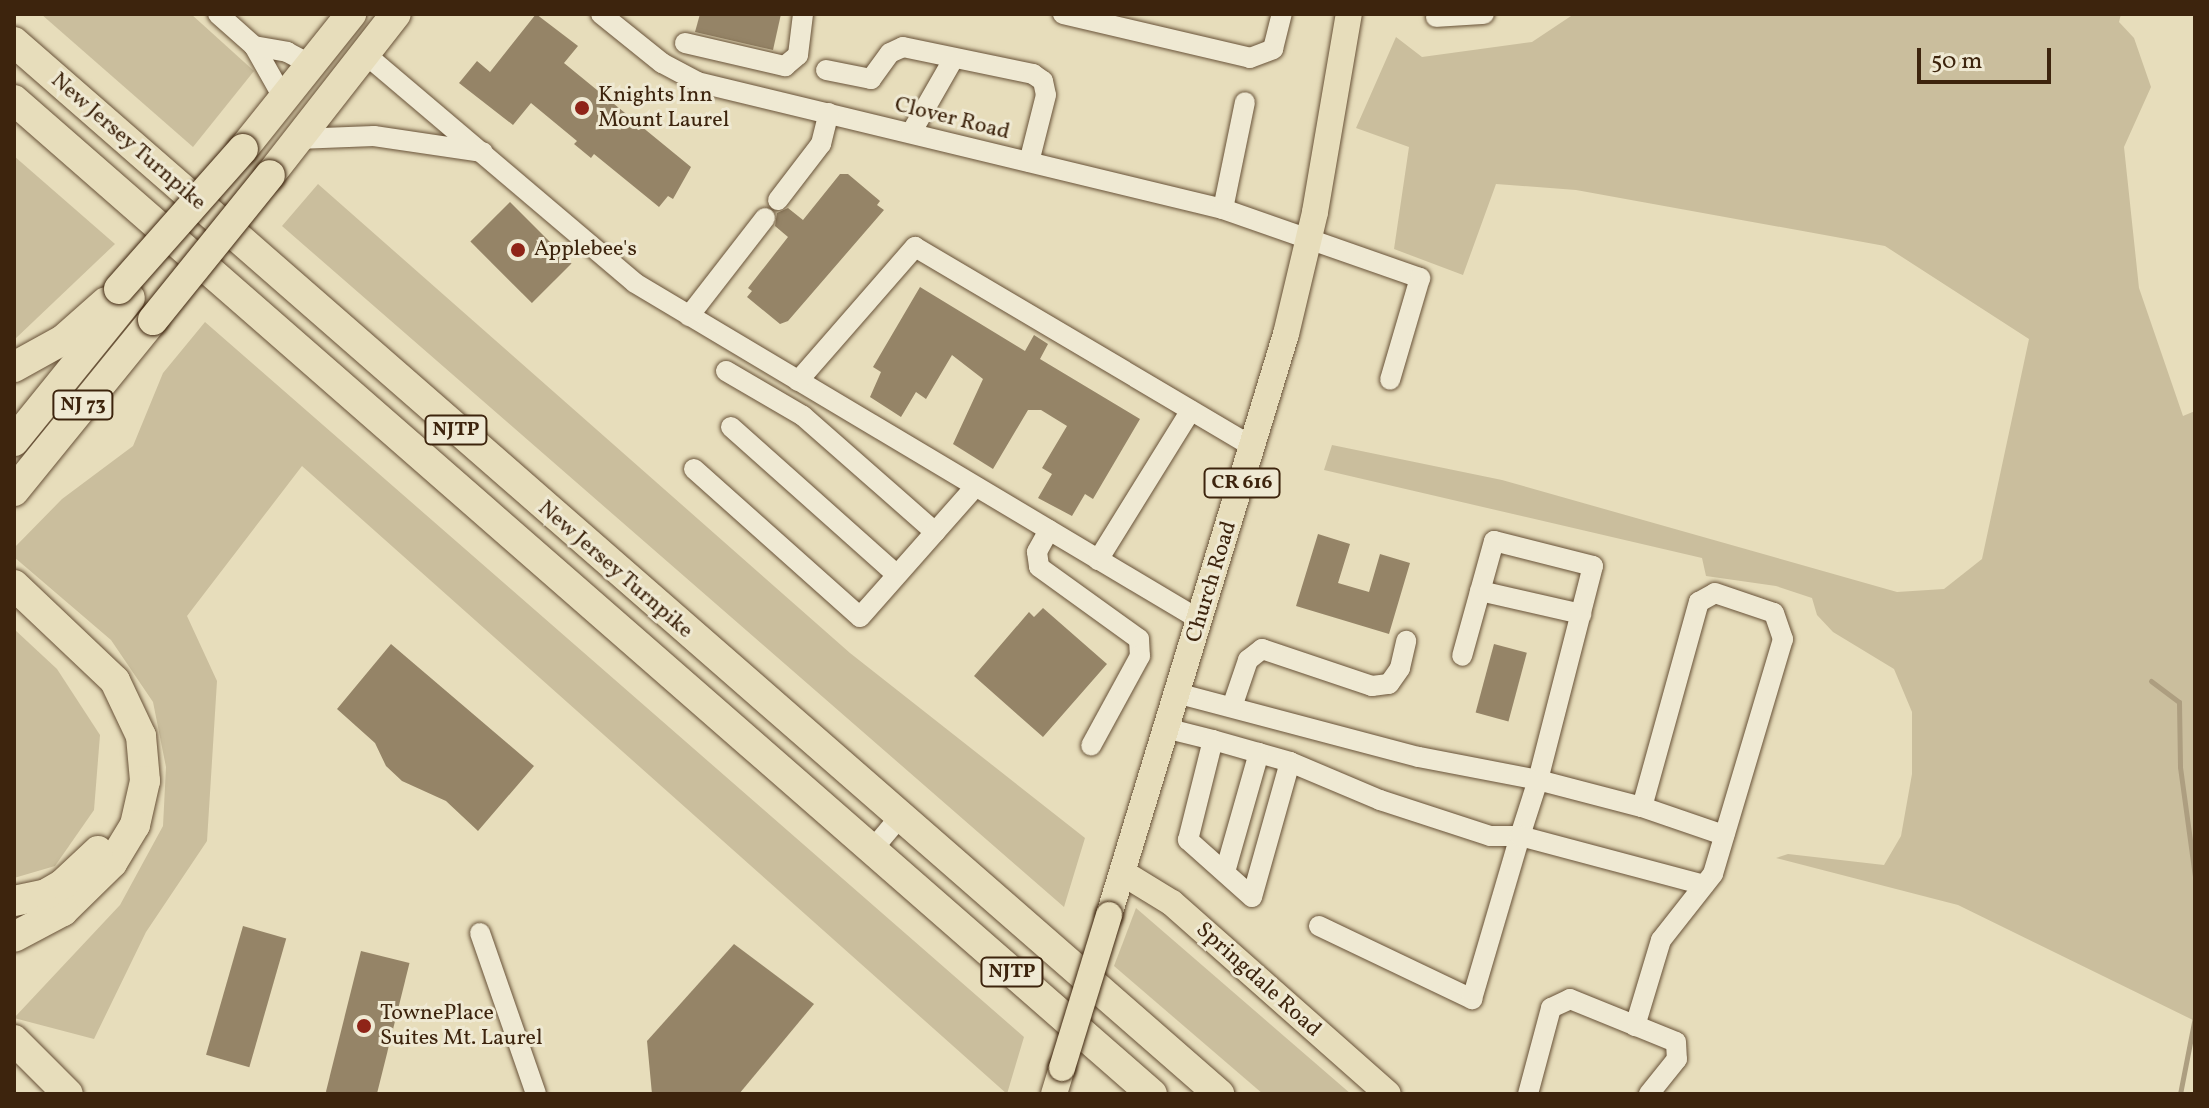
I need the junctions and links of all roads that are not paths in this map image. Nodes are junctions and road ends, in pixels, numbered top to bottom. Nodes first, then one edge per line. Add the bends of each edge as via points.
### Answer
1 (218, 14) edge
2 (351, 14) edge
3 (396, 14) edge
4 (601, 14) edge
5 (803, 14) edge
6 (1063, 14) edge
7 (1282, 14) edge
8 (1349, 14) edge
9 (1484, 14) edge
10 (1436, 17) dead end
11 (14, 42) edge
12 (685, 43) dead end
13 (254, 46) junction
14 (364, 53) junction
15 (954, 58) junction
16 (311, 65) junction
17 (826, 70) dead end
18 (284, 99) junction
19 (14, 100) edge
20 (1245, 102) dead end
21 (829, 113) junction
22 (911, 133) junction
23 (297, 139) junction
24 (483, 152) junction
25 (1029, 162) junction
26 (778, 200) dead end
27 (1223, 209) junction
28 (765, 218) dead end
29 (1309, 239) junction
30 (124, 294) junction
31 (689, 316) junction
32 (14, 367) edge
33 (726, 371) dead end
34 (1390, 380) dead end
35 (798, 381) junction
36 (1191, 410) junction
37 (731, 427) dead end
38 (14, 441) edge
39 (1253, 447) junction
40 (694, 469) dead end
41 (975, 487) junction
42 (14, 491) edge
43 (1049, 530) junction
44 (935, 532) junction
45 (1098, 560) junction
46 (897, 575) junction
47 (14, 585) edge
48 (1480, 591) junction
49 (14, 605) edge
50 (1581, 614) junction
51 (1200, 620) junction
52 (1406, 641) dead end
53 (1462, 656) dead end
54 (1180, 694) junction
55 (1232, 707) junction
56 (1169, 729) junction
57 (1213, 740) junction
58 (1091, 746) dead end
59 (1259, 753) junction
60 (1290, 762) junction
61 (1538, 780) junction
62 (1642, 807) junction
63 (898, 819) junction
64 (1724, 835) junction
65 (1520, 836) junction
66 (872, 850) junction
67 (1225, 872) junction
68 (1123, 873) junction
69 (1704, 885) junction
70 (14, 901) edge
71 (1319, 926) dead end
72 (480, 933) dead end
73 (14, 937) edge
74 (1635, 1026) junction
75 (14, 1040) edge
76 (68, 1094) edge
77 (536, 1094) edge
78 (1054, 1094) edge
79 (1152, 1094) edge
80 (1219, 1094) edge
81 (1388, 1094) edge
82 (1528, 1094) edge
83 (1649, 1094) edge

1 - 13 street
2 - 16 highway, NJ 73
3 - 14 highway, NJ 73
4 - 21 street, Clover Road via 684,77
5 - 12 street via 798,55 785,66
6 - 7 street via 1250,58 1273,49
8 - 29 main road, Church Road / CR 616
9 - 10 street
11 - 63 highway, New Jersey Turnpike / NJTP
13 - 16 street via 287,52
13 - 18 street
14 - 23 highway, NJ 73
14 - 24 street
15 - 17 street via 897,47 871,79
15 - 22 street
15 - 25 street via 1033,74 1043,81 1046,95
16 - 18 highway, NJ 73
18 - 30 highway, NJ 73, bridge
19 - 66 highway, New Jersey Turnpike / NJTP
20 - 27 street
21 - 22 street, Clover Road
21 - 26 street via 821,144
22 - 25 street, Clover Road
23 - 24 street via 374,136
23 - 42 highway, NJ 73, bridge
24 - 31 street via 621,273
25 - 27 street, Clover Road
27 - 29 street, Clover Road
28 - 31 street
29 - 34 street, Clover Road via 1420,278
29 - 39 main road, Church Road / CR 616
30 - 32 highway via 63,340
30 - 38 highway, NJ 73
31 - 35 street
33 - 44 street via 803,416
35 - 36 street via 915,247
35 - 41 street
36 - 39 street
36 - 45 street
37 - 46 street
39 - 51 main road, Church Road / CR 616
40 - 46 street via 860,617
41 - 43 street
41 - 44 street
43 - 45 street
43 - 58 street via 1037,552 1039,567 1139,639 1140,656
44 - 46 street
45 - 51 street
47 - 73 highway via 115,681 141,736 145,781 135,825 112,863 63,911
48 - 50 street
48 - 50 street via 1494,541 1593,566
48 - 53 street
49 - 70 highway via 98,688 118,725 126,769 121,808 94,856 46,894
50 - 61 street
51 - 54 main road, Church Road / CR 616
52 - 55 street via 1400,668 1389,684 1372,686 1262,649 1248,660
54 - 55 street
54 - 56 main road, Church Road / CR 616
55 - 61 street via 1419,757
56 - 57 street
56 - 68 main road, Church Road / CR 616
57 - 59 street
57 - 67 street via 1188,840
59 - 60 street
59 - 67 street
60 - 65 street via 1380,800 1490,836
60 - 67 street via 1252,897
61 - 62 street
61 - 65 street
62 - 64 street
62 - 64 street via 1699,602 1715,593 1774,613 1783,639
63 - 66 street
63 - 80 highway, New Jersey Turnpike / NJTP
64 - 69 street
65 - 69 street
65 - 71 street via 1472,999
66 - 79 highway, New Jersey Turnpike / NJTP
68 - 78 main road, Church Road / CR 616, bridge
68 - 81 main road, Springdale Road via 1172,903
69 - 74 street via 1661,940
72 - 77 street
74 - 82 street via 1570,999 1551,1008
74 - 83 street via 1676,1042 1677,1059
75 - 76 highway

